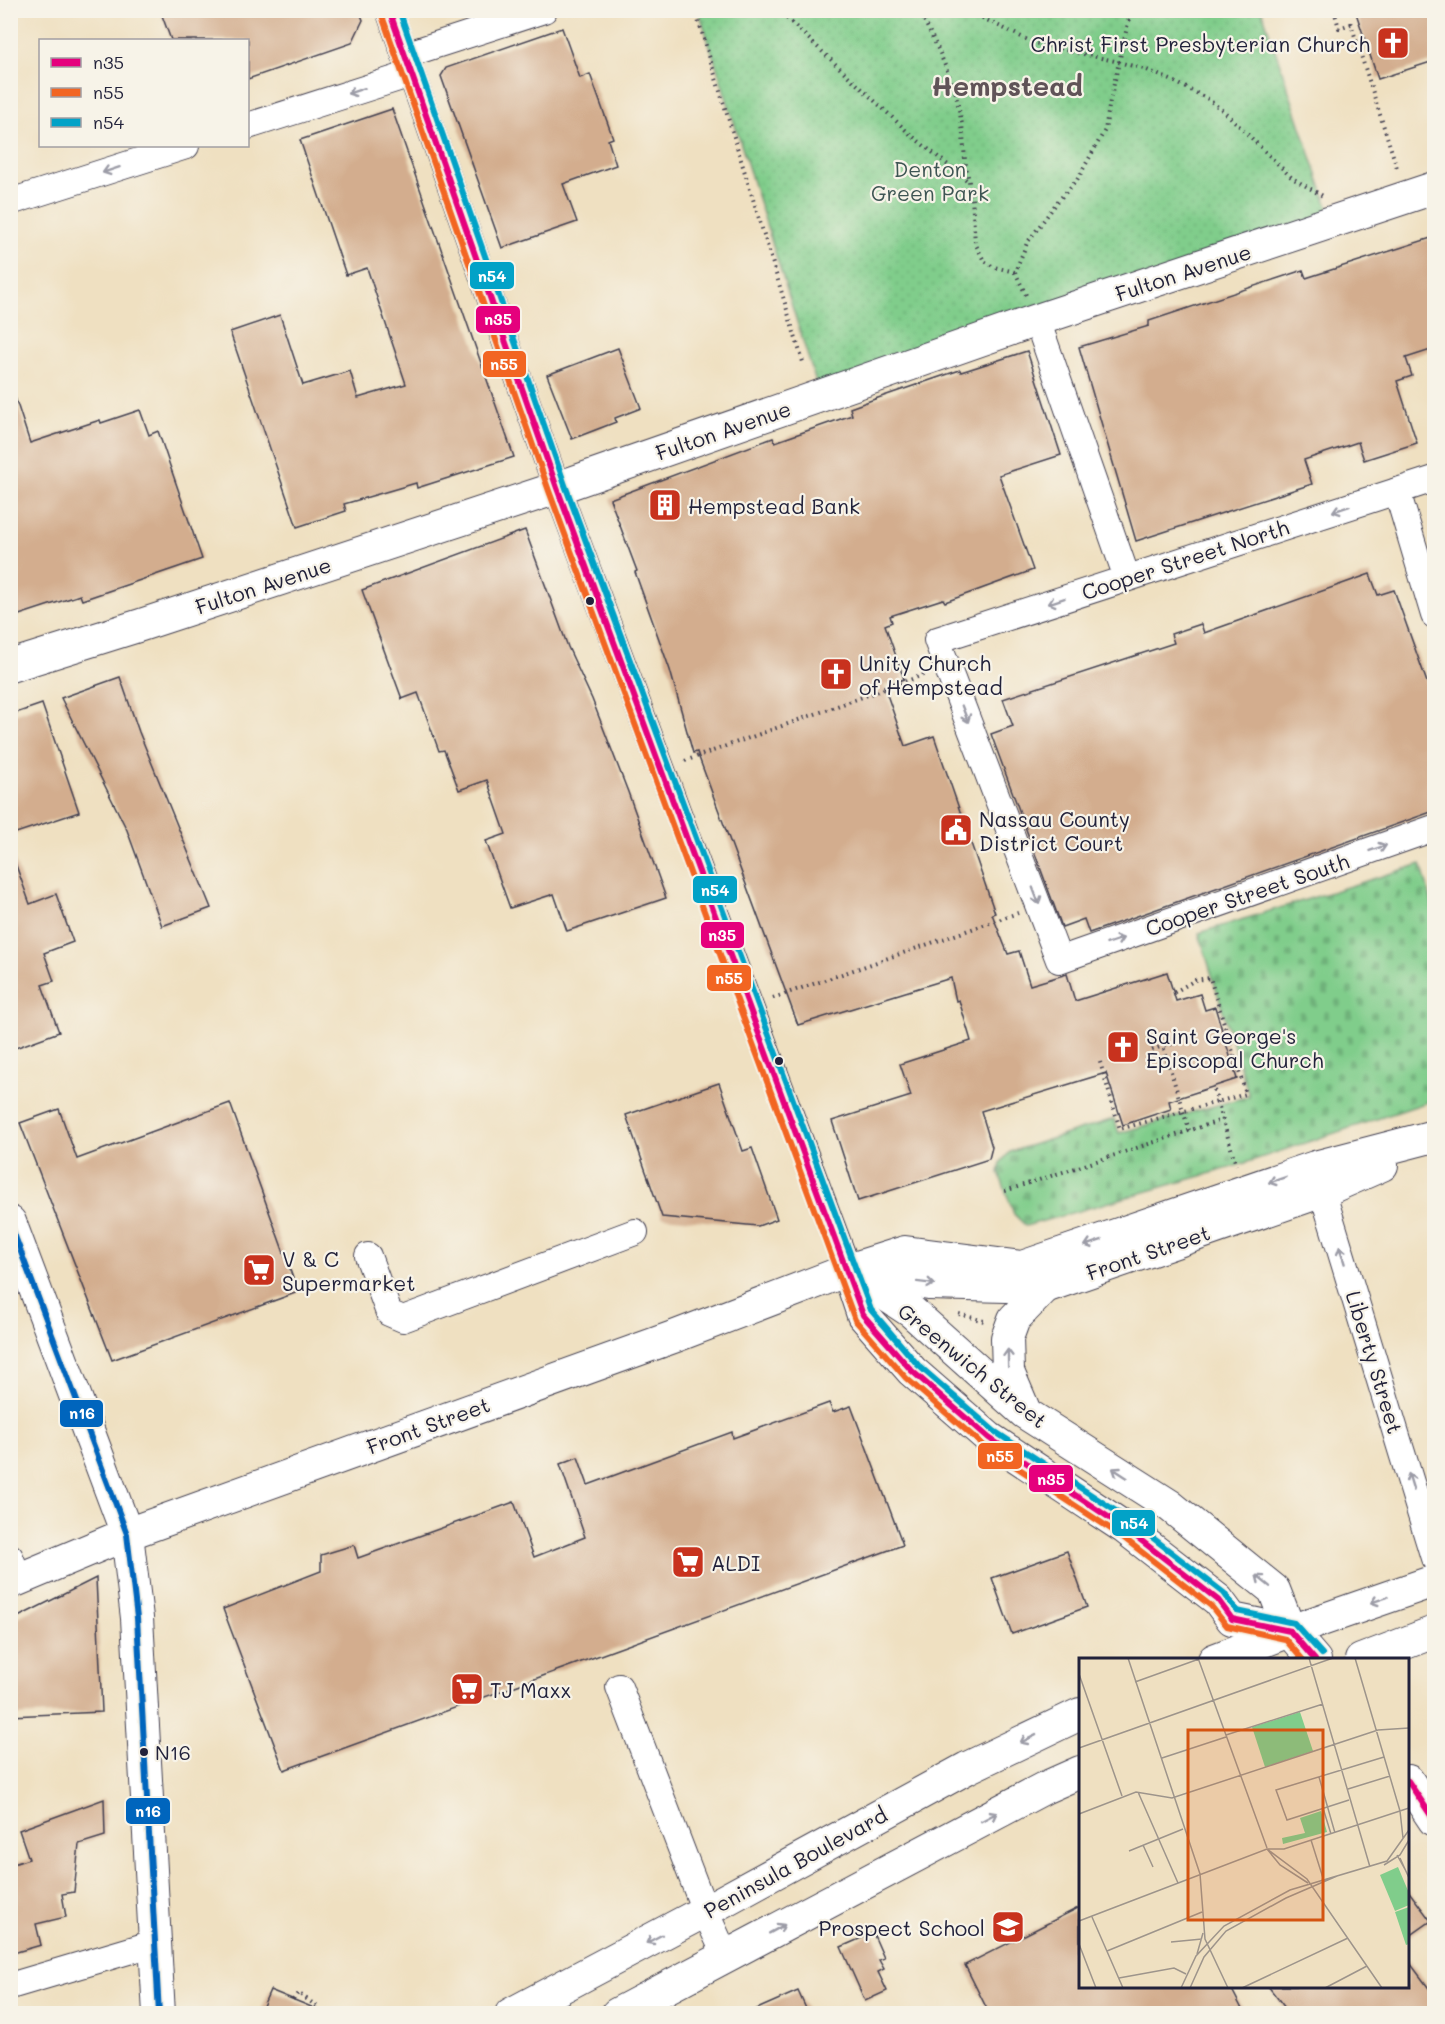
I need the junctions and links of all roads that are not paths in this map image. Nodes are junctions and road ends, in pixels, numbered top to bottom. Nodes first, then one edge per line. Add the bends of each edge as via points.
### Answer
1 (389, 10) edge
2 (544, 10) edge
3 (408, 64) junction
4 (249, 126) edge
5 (183, 147) edge
6 (1434, 188) edge
7 (10, 202) edge
8 (1037, 320) junction
9 (1434, 479) edge
10 (557, 488) junction
11 (1397, 491) junction
12 (1126, 578) junction
13 (1434, 615) edge
14 (10, 666) edge
15 (1434, 828) edge
16 (1059, 960) joint
17 (1434, 1136) edge
18 (1434, 1141) edge
19 (1319, 1179) junction
20 (10, 1222) edge
21 (635, 1232) dead end
22 (368, 1256) dead end
23 (848, 1270) junction
24 (1045, 1287) junction
25 (1025, 1413) junction
26 (127, 1534) junction
27 (1434, 1558) edge
28 (13, 1573) edge
29 (1434, 1581) edge
30 (1290, 1631) junction
31 (1424, 1638) edge
32 (1217, 1658) edge
33 (1314, 1658) edge
34 (1364, 1658) edge
35 (619, 1687) dead end
36 (1079, 1714) edge
37 (1079, 1772) edge
38 (1409, 1784) edge
39 (1434, 1820) edge
40 (705, 1911) junction
41 (155, 1944) junction
42 (726, 1957) junction
43 (10, 1986) edge
44 (159, 2013) edge
45 (511, 2013) edge
46 (617, 2013) edge

1 - 3 street
2 - 3 street
3 -> 4 street
3 - 10 street
5 -> 7 street
6 - 8 main road, Fulton Avenue
8 - 10 main road, Fulton Avenue
8 - 12 street
9 - 11 street, Cooper Street North
10 - 14 main road, Fulton Avenue
10 - 23 street
11 -> 12 street, Cooper Street North
11 - 13 street
12 -> 16 street, Cooper Street North via 937,640
16 -> 15 street, Cooper Street South
17 - 19 main road, Front Street
18 - 19 main road, Front Street
19 -> 23 main road, Front Street via 1022,1267 905,1252
19 - 24 main road, Front Street
27 -> 19 street, Liberty Street
20 - 26 main road
21 - 22 street via 404,1319 389,1313
23 -> 24 main road, Front Street via 929,1284
23 - 25 main road, Greenwich Street via 912,1312
23 - 26 main road, Front Street
23 - 30 main road, Greenwich Street via 863,1315 912,1371 989,1438 1125,1528 1218,1600 1232,1619
25 -> 24 main road via 1008,1372 1007,1338 1014,1319
30 -> 25 main road, Greenwich Street via 1274,1590 1169,1505
26 - 28 main road, Front Street
26 - 41 main road via 137,1617
29 -> 30 main road
30 - 32 main road
30 - 33 main road, Greenwich Street
31 - 34 main road
35 - 40 street
36 -> 40 main road, Peninsula Boulevard via 967,1768
42 -> 37 main road
38 - 39 main road
40 - 42 street
40 -> 45 main road, Peninsula Boulevard
41 - 43 street
41 - 44 main road
42 - 46 main road

